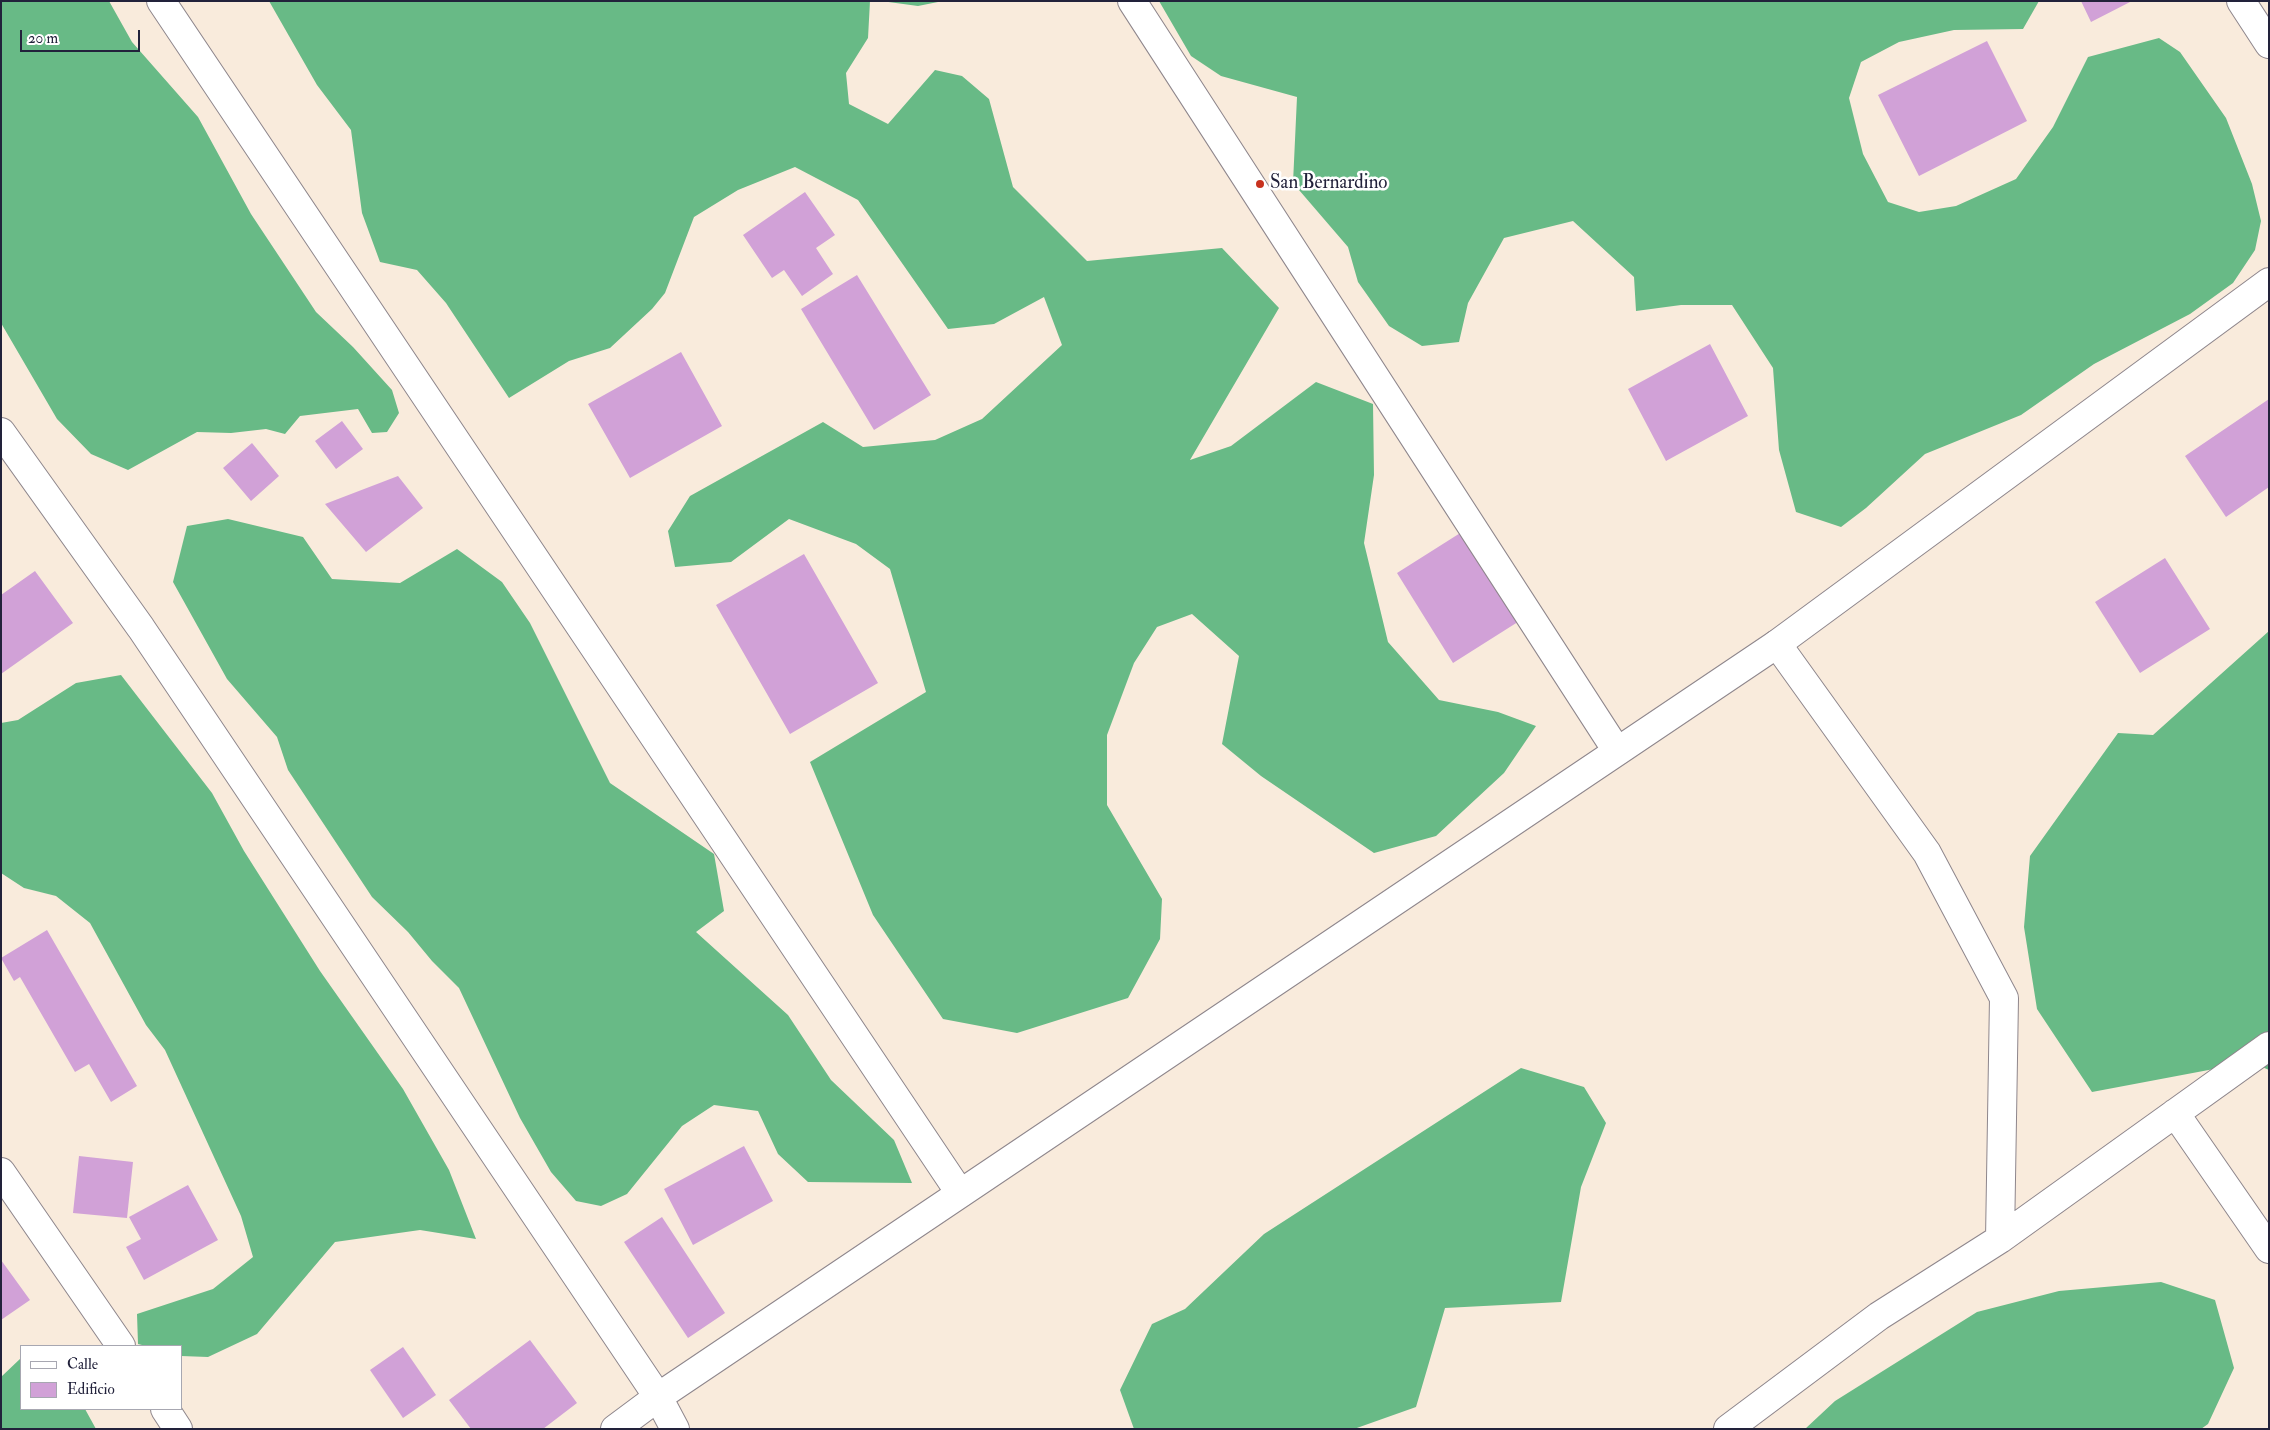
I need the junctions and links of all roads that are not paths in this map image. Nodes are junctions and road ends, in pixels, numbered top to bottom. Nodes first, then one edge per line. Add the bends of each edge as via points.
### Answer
1 (161, 1) edge
2 (1132, 1) edge
3 (2241, 1) edge
4 (2269, 44) edge
5 (2269, 282) edge
6 (1, 432) edge
7 (1777, 644) junction
8 (1617, 751) junction
9 (2269, 1046) edge
10 (2176, 1113) junction
11 (1, 1172) edge
12 (960, 1193) junction
13 (2000, 1238) junction
14 (2269, 1249) edge
15 (121, 1345) edge
16 (658, 1397) junction
17 (166, 1410) edge
18 (178, 1429) edge
19 (614, 1429) edge
20 (675, 1429) edge
21 (1728, 1429) edge

1 - 12 street
2 - 8 street
3 - 4 street
5 - 7 street
6 - 16 street via 146,636
7 - 8 street
7 - 13 street via 1927,853 2004,998
8 - 12 street
9 - 10 street
10 - 13 street
10 - 14 street
11 - 15 street
12 - 16 street
13 - 21 street via 1879,1316
16 - 19 street
16 - 20 street
17 - 18 street

